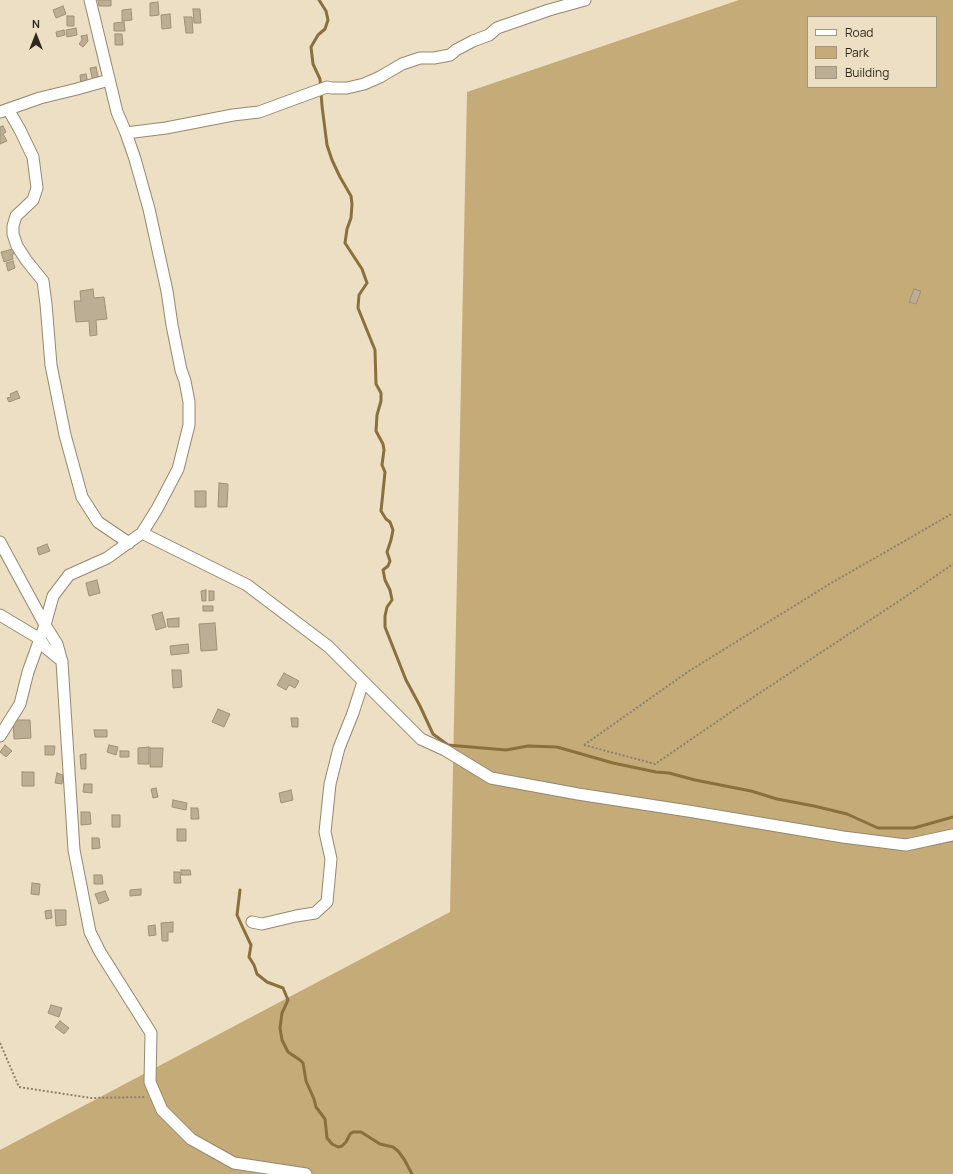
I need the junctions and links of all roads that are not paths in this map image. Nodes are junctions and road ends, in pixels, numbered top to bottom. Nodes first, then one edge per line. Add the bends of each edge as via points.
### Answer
1 (90, 0) edge
2 (585, 0) edge
3 (109, 80) junction
4 (4, 111) edge
5 (126, 133) junction
6 (142, 533) junction
7 (0, 542) edge
8 (129, 543) junction
9 (0, 615) edge
10 (45, 625) junction
11 (40, 639) junction
12 (62, 662) junction
13 (364, 682) junction
14 (0, 736) edge
15 (953, 835) edge
16 (252, 922) dead end
17 (306, 1174) edge

1 - 3 street
2 - 5 street via 497,28 489,35 450,55 420,58 402,64 364,84 347,88 328,87 259,112
3 - 4 street via 40,98
3 - 5 street via 117,112
4 - 8 street via 20,130 33,157 37,188 33,200 16,216 13,234 17,246 43,281 51,365 67,442 82,497 98,522
5 - 6 street via 149,209 167,291 185,381 189,425 178,469
6 - 8 street
6 - 13 street via 247,585 329,647
7 - 10 street
8 - 10 street via 107,558 69,575 53,596
9 - 11 street
10 - 11 street
10 - 12 street via 57,644
11 - 12 street
11 - 14 street via 20,704
12 - 17 street via 74,850 90,932 151,1033 150,1082 162,1110 192,1139 234,1163
13 - 15 street via 421,740 445,750 491,778 906,845
13 - 16 street via 330,784 325,832 331,859 327,902 315,914 262,924

